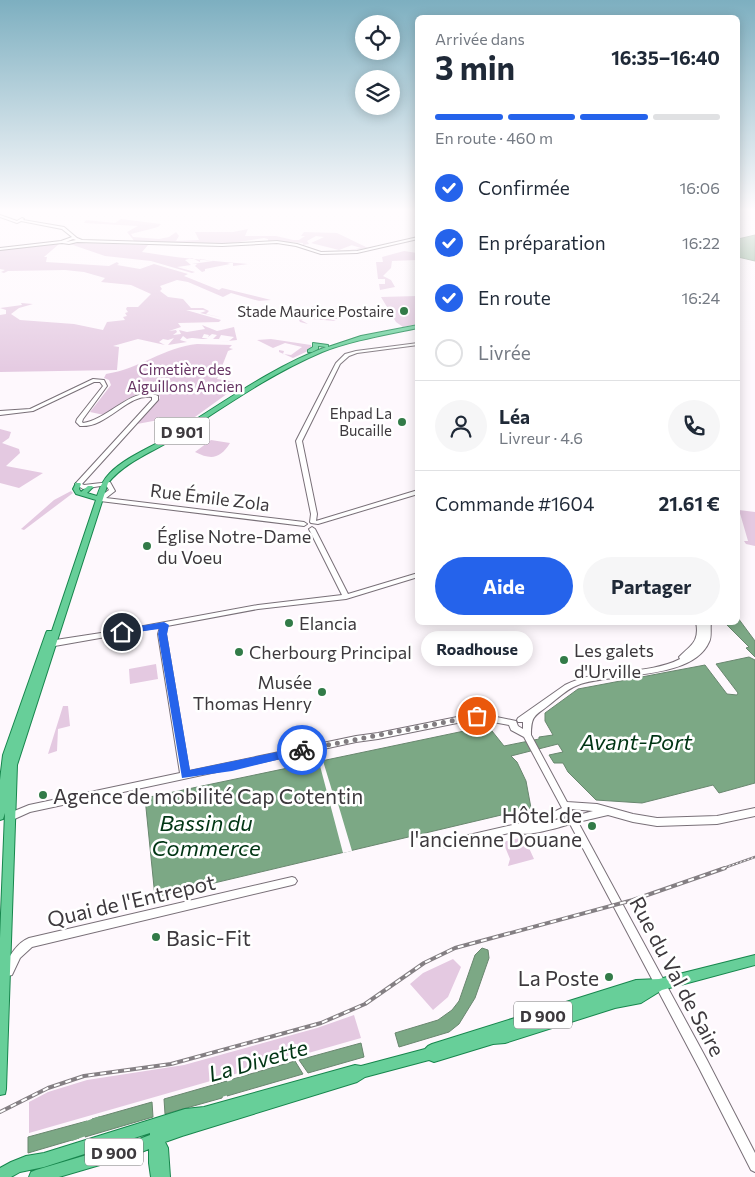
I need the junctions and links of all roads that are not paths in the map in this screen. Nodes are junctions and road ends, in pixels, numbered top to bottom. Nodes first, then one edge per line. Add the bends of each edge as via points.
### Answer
1 (415, 326) edge
2 (415, 327) edge
3 (415, 344) edge
4 (296, 361) junction
5 (260, 380) junction
6 (0, 414) edge
7 (78, 484) junction
8 (103, 484) junction
9 (90, 487) junction
10 (415, 493) edge
11 (82, 495) junction
12 (110, 498) junction
13 (98, 499) junction
14 (314, 524) junction
15 (415, 576) edge
16 (346, 597) junction
17 (164, 625) junction
18 (699, 625) edge
19 (708, 625) edge
20 (49, 644) junction
21 (636, 672) junction
22 (524, 727) junction
23 (182, 762) junction
24 (185, 775) junction
25 (171, 778) junction
26 (568, 811) junction
27 (607, 812) junction
28 (755, 812) edge
29 (2, 818) edge
30 (447, 844) dead end
31 (292, 881) dead end
32 (2, 957) edge
33 (755, 960) edge
34 (660, 985) junction
35 (4, 986) junction
36 (361, 1072) junction
37 (0, 1090) edge
38 (157, 1124) junction
39 (157, 1142) junction
40 (755, 1166) edge
41 (0, 1177) edge
42 (36, 1177) edge
43 (158, 1177) edge
44 (162, 1177) edge

1 - 4 main road, D 901 via 369,334 326,346
2 - 4 main road, D 901 via 350,341
3 - 14 main road via 356,352 339,361 299,441
4 - 5 main road, D 901
5 - 8 main road, D 901 via 116,470
5 - 8 main road, D 901 via 123,460 107,474
6 - 7 main road via 32,410 94,380 102,381 105,386 80,420 82,425 95,423 140,396 155,396
7 - 9 main road
7 - 11 main road via 76,489
8 - 9 main road
8 - 12 main road via 108,483 112,487
8 - 13 main road, D 901
9 - 11 main road
10 - 14 main road, Rue Émile Zola
11 - 13 main road
12 - 13 main road, Rue Émile Zola
12 - 14 main road, Rue Émile Zola
13 - 20 main road, D 901
14 - 16 main road
15 - 16 main road
16 - 17 main road via 280,603
17 - 20 main road
17 - 23 main road via 162,634
18 - 21 main road via 699,640 690,652 675,661
19 - 21 main road via 704,645 694,655 673,665
20 - 29 main road, D 901 via 13,761
21 - 22 main road via 574,684
22 - 24 main road via 477,716
22 - 26 main road, Rue du Val de Saire
23 - 24 main road
23 - 25 main road
24 - 25 main road
25 - 29 main road via 29,809
26 - 27 main road
26 - 27 main road
26 - 30 main road via 535,829 494,832
26 - 34 main road, Rue du Val de Saire
27 - 28 main road via 662,822 722,819
29 - 32 main road via 10,834
31 - 35 main road, Quai de l'Entrepot via 29,943 10,964
32 - 35 main road
33 - 34 main road, D 900
34 - 36 main road, D 900 via 641,997 505,1037
34 - 40 main road, Rue du Val de Saire
35 - 37 main road
36 - 38 main road, D 900
36 - 39 main road, D 900 via 182,1129
38 - 39 main road
38 - 41 main road, D 900 via 44,1160 16,1165
39 - 42 main road, D 900
39 - 43 main road via 154,1151
39 - 44 main road via 161,1148

